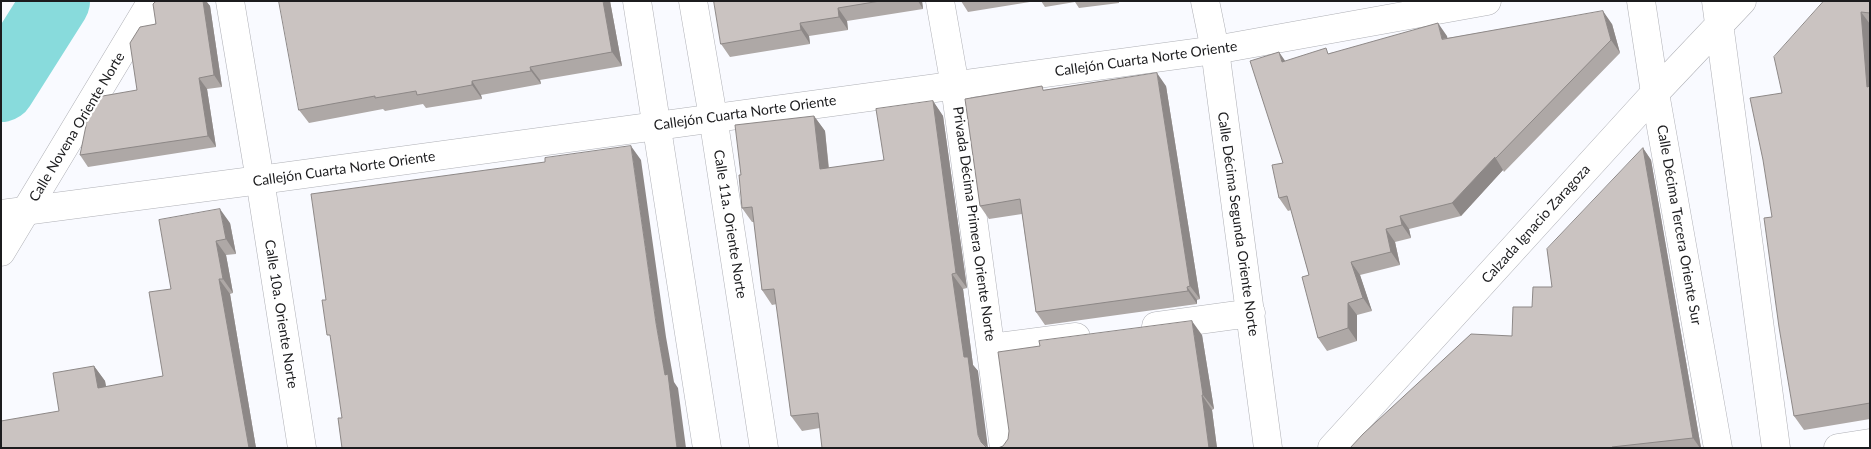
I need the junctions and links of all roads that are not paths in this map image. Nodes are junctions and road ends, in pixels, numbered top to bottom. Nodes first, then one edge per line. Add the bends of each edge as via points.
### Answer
1 (152, 1) edge
2 (230, 1) edge
3 (637, 1) edge
4 (693, 1) edge
5 (940, 1) edge
6 (1205, 1) edge
7 (1487, 1) edge
8 (1641, 1) edge
9 (1742, 1) edge
10 (1718, 14) edge
11 (1215, 50) junction
12 (955, 86) junction
13 (1655, 93) junction
14 (713, 117) junction
15 (656, 125) junction
16 (260, 180) junction
17 (14, 212) edge
18 (1, 252) edge
19 (1251, 314) junction
20 (1135, 329) edge
21 (1097, 334) edge
22 (991, 348) junction
23 (1870, 443) edge
24 (302, 448) edge
25 (707, 448) edge
26 (764, 448) edge
27 (1004, 448) edge
28 (1268, 448) edge
29 (1332, 448) edge
30 (1718, 448) edge
31 (1776, 448) edge
32 (1838, 448) edge

1 - 17 street, Calle Novena Oriente Norte
2 - 16 street, Calle 10a. Oriente Norte
3 - 15 street
4 - 14 street, Calle 11a. Oriente Norte
5 - 12 street, Privada Décima Primera Oriente Norte
6 - 11 street, Calle Décima Segunda Oriente Norte
7 - 11 street, Callejón Cuarta Norte Oriente
8 - 13 street, Calle Décima Tercera Oriente Sur
9 - 10 street, Calzada Ignacio Zaragoza
10 - 13 street, Calzada Ignacio Zaragoza
10 - 31 street
11 - 12 street, Callejón Cuarta Norte Oriente
11 - 19 street, Calle Décima Segunda Oriente Norte
12 - 14 street, Callejón Cuarta Norte Oriente
12 - 22 street, Privada Décima Primera Oriente Norte
13 - 29 street, Calzada Ignacio Zaragoza
13 - 30 street, Calle Décima Tercera Oriente Sur
14 - 15 street, Callejón Cuarta Norte Oriente
14 - 26 street, Calle 11a. Oriente Norte
15 - 16 street, Callejón Cuarta Norte Oriente
15 - 25 street
16 - 17 street, Callejón Cuarta Norte Oriente
16 - 24 street, Calle 10a. Oriente Norte
17 - 18 street, Calle Novena Oriente Norte
19 - 20 street
19 - 28 street, Calle Décima Segunda Oriente Norte
21 - 22 street
22 - 27 street, Privada Décima Primera Oriente Norte
23 - 32 street

